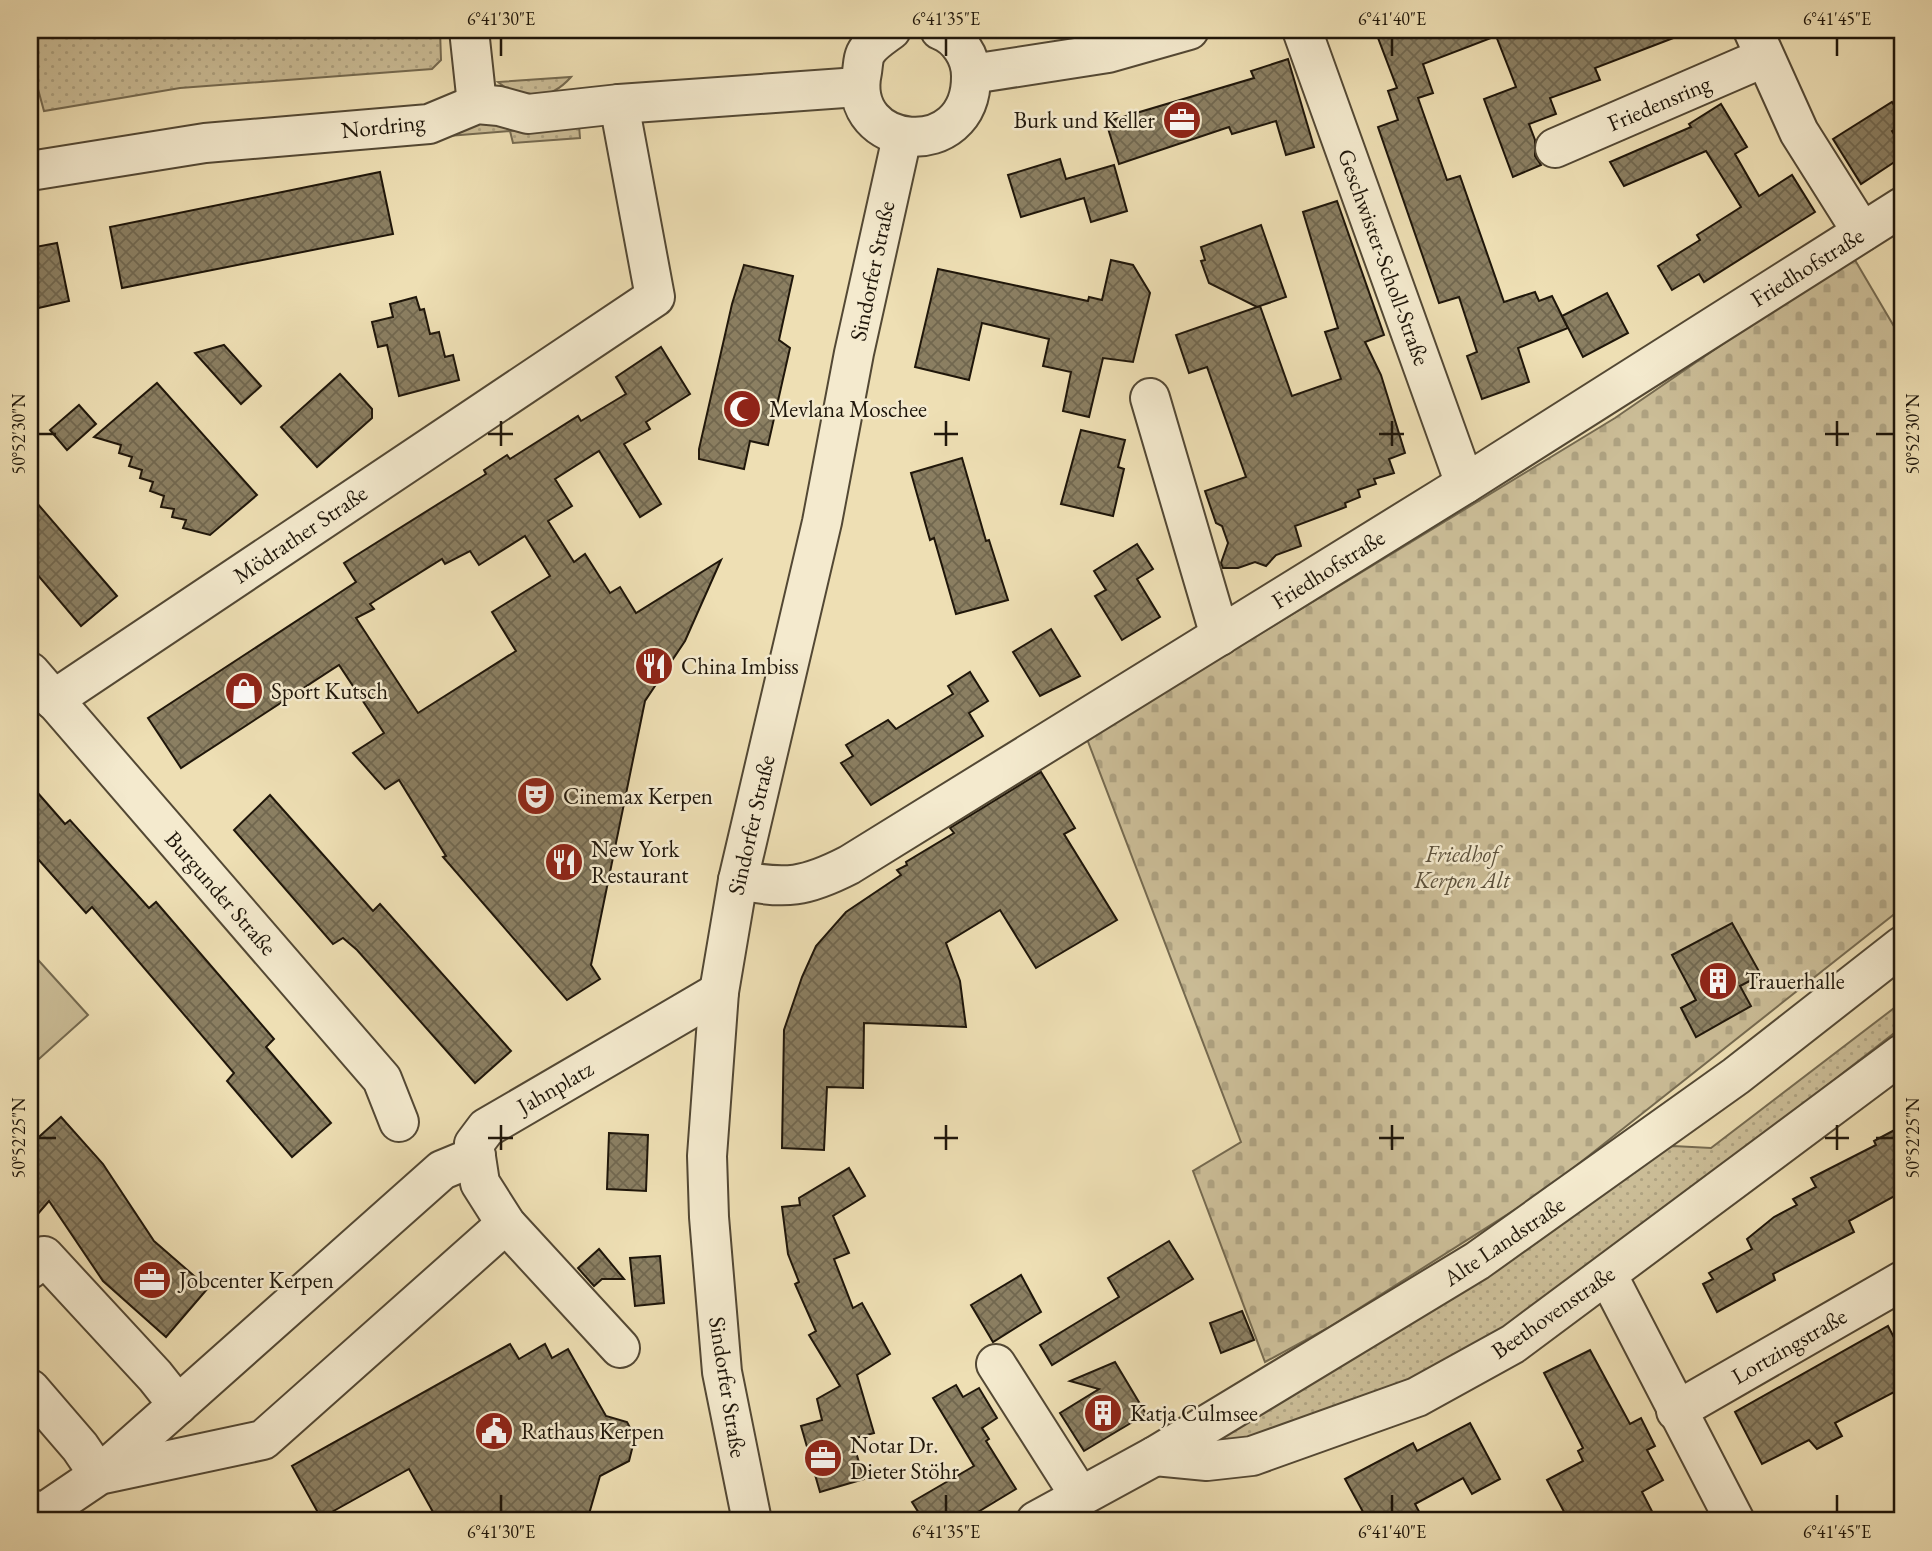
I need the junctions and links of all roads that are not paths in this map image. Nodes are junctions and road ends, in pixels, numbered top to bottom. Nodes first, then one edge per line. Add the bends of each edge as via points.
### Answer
1 (470, 30) edge
2 (891, 30) edge
3 (940, 30) edge
4 (1189, 30) edge
5 (1302, 30) edge
6 (1758, 44) edge
7 (972, 74) junction
8 (858, 87) junction
9 (477, 104) junction
10 (619, 104) junction
11 (902, 137) junction
12 (1555, 148) dead end
13 (30, 171) edge
14 (1902, 207) edge
15 (1862, 232) junction
16 (1150, 398) dead end
17 (1465, 484) junction
18 (1220, 636) junction
19 (41, 686) edge
20 (738, 880) junction
21 (1902, 946) edge
22 (719, 992) junction
23 (1902, 1054) edge
24 (399, 1122) dead end
25 (476, 1156) junction
26 (506, 1224) junction
27 (30, 1269) edge
28 (1608, 1276) junction
29 (1902, 1281) edge
30 (620, 1348) dead end
31 (996, 1364) dead end
32 (30, 1389) edge
33 (178, 1405) junction
34 (1676, 1411) junction
35 (1155, 1456) junction
36 (99, 1475) junction
37 (1080, 1496) junction
38 (30, 1508) edge
39 (752, 1521) edge
40 (1036, 1521) edge
41 (1735, 1521) edge

1 - 9 street
2 - 8 street via 866,52
3 - 7 street via 964,48
4 - 7 street via 1108,53
5 - 17 street, Geschwister-Scholl-Straße
6 - 12 street, Friedensring
6 - 15 street, Friedensring via 1799,132
7 - 11 street via 968,107 940,134
8 - 10 street
8 - 11 street via 865,109 881,127
9 - 10 street via 528,114
9 - 13 street, Nordring via 429,124 205,143
10 - 19 street, Mödrather Straße via 655,297
11 - 20 street, Sindorfer Straße via 822,522
14 - 15 street, Friedhofstraße
15 - 17 street, Friedhofstraße
16 - 18 street
17 - 18 street, Friedhofstraße
18 - 20 street, Friedhofstraße via 818,881 771,887
19 - 24 street, Burgunder Straße via 382,1080
20 - 22 street, Sindorfer Straße
21 - 35 street, Alte Landstraße via 1736,1076 1477,1262
22 - 25 street, Jahnplatz via 486,1128 474,1144
22 - 39 street, Sindorfer Straße via 707,1156 709,1217 722,1372
23 - 28 street, Beethovenstraße
25 - 26 street via 480,1183
25 - 33 street via 442,1170
26 - 30 street
26 - 36 street via 263,1440
27 - 33 street via 44,1256
28 - 34 street
28 - 35 street, Beethovenstraße via 1513,1344 1417,1397 1252,1456 1207,1461
29 - 34 street, Lortzingstraße
31 - 37 street
32 - 36 street
33 - 36 street
34 - 41 street
35 - 37 street, Alte Landstraße
36 - 38 street via 37,1517
37 - 40 street, Alte Landstraße

